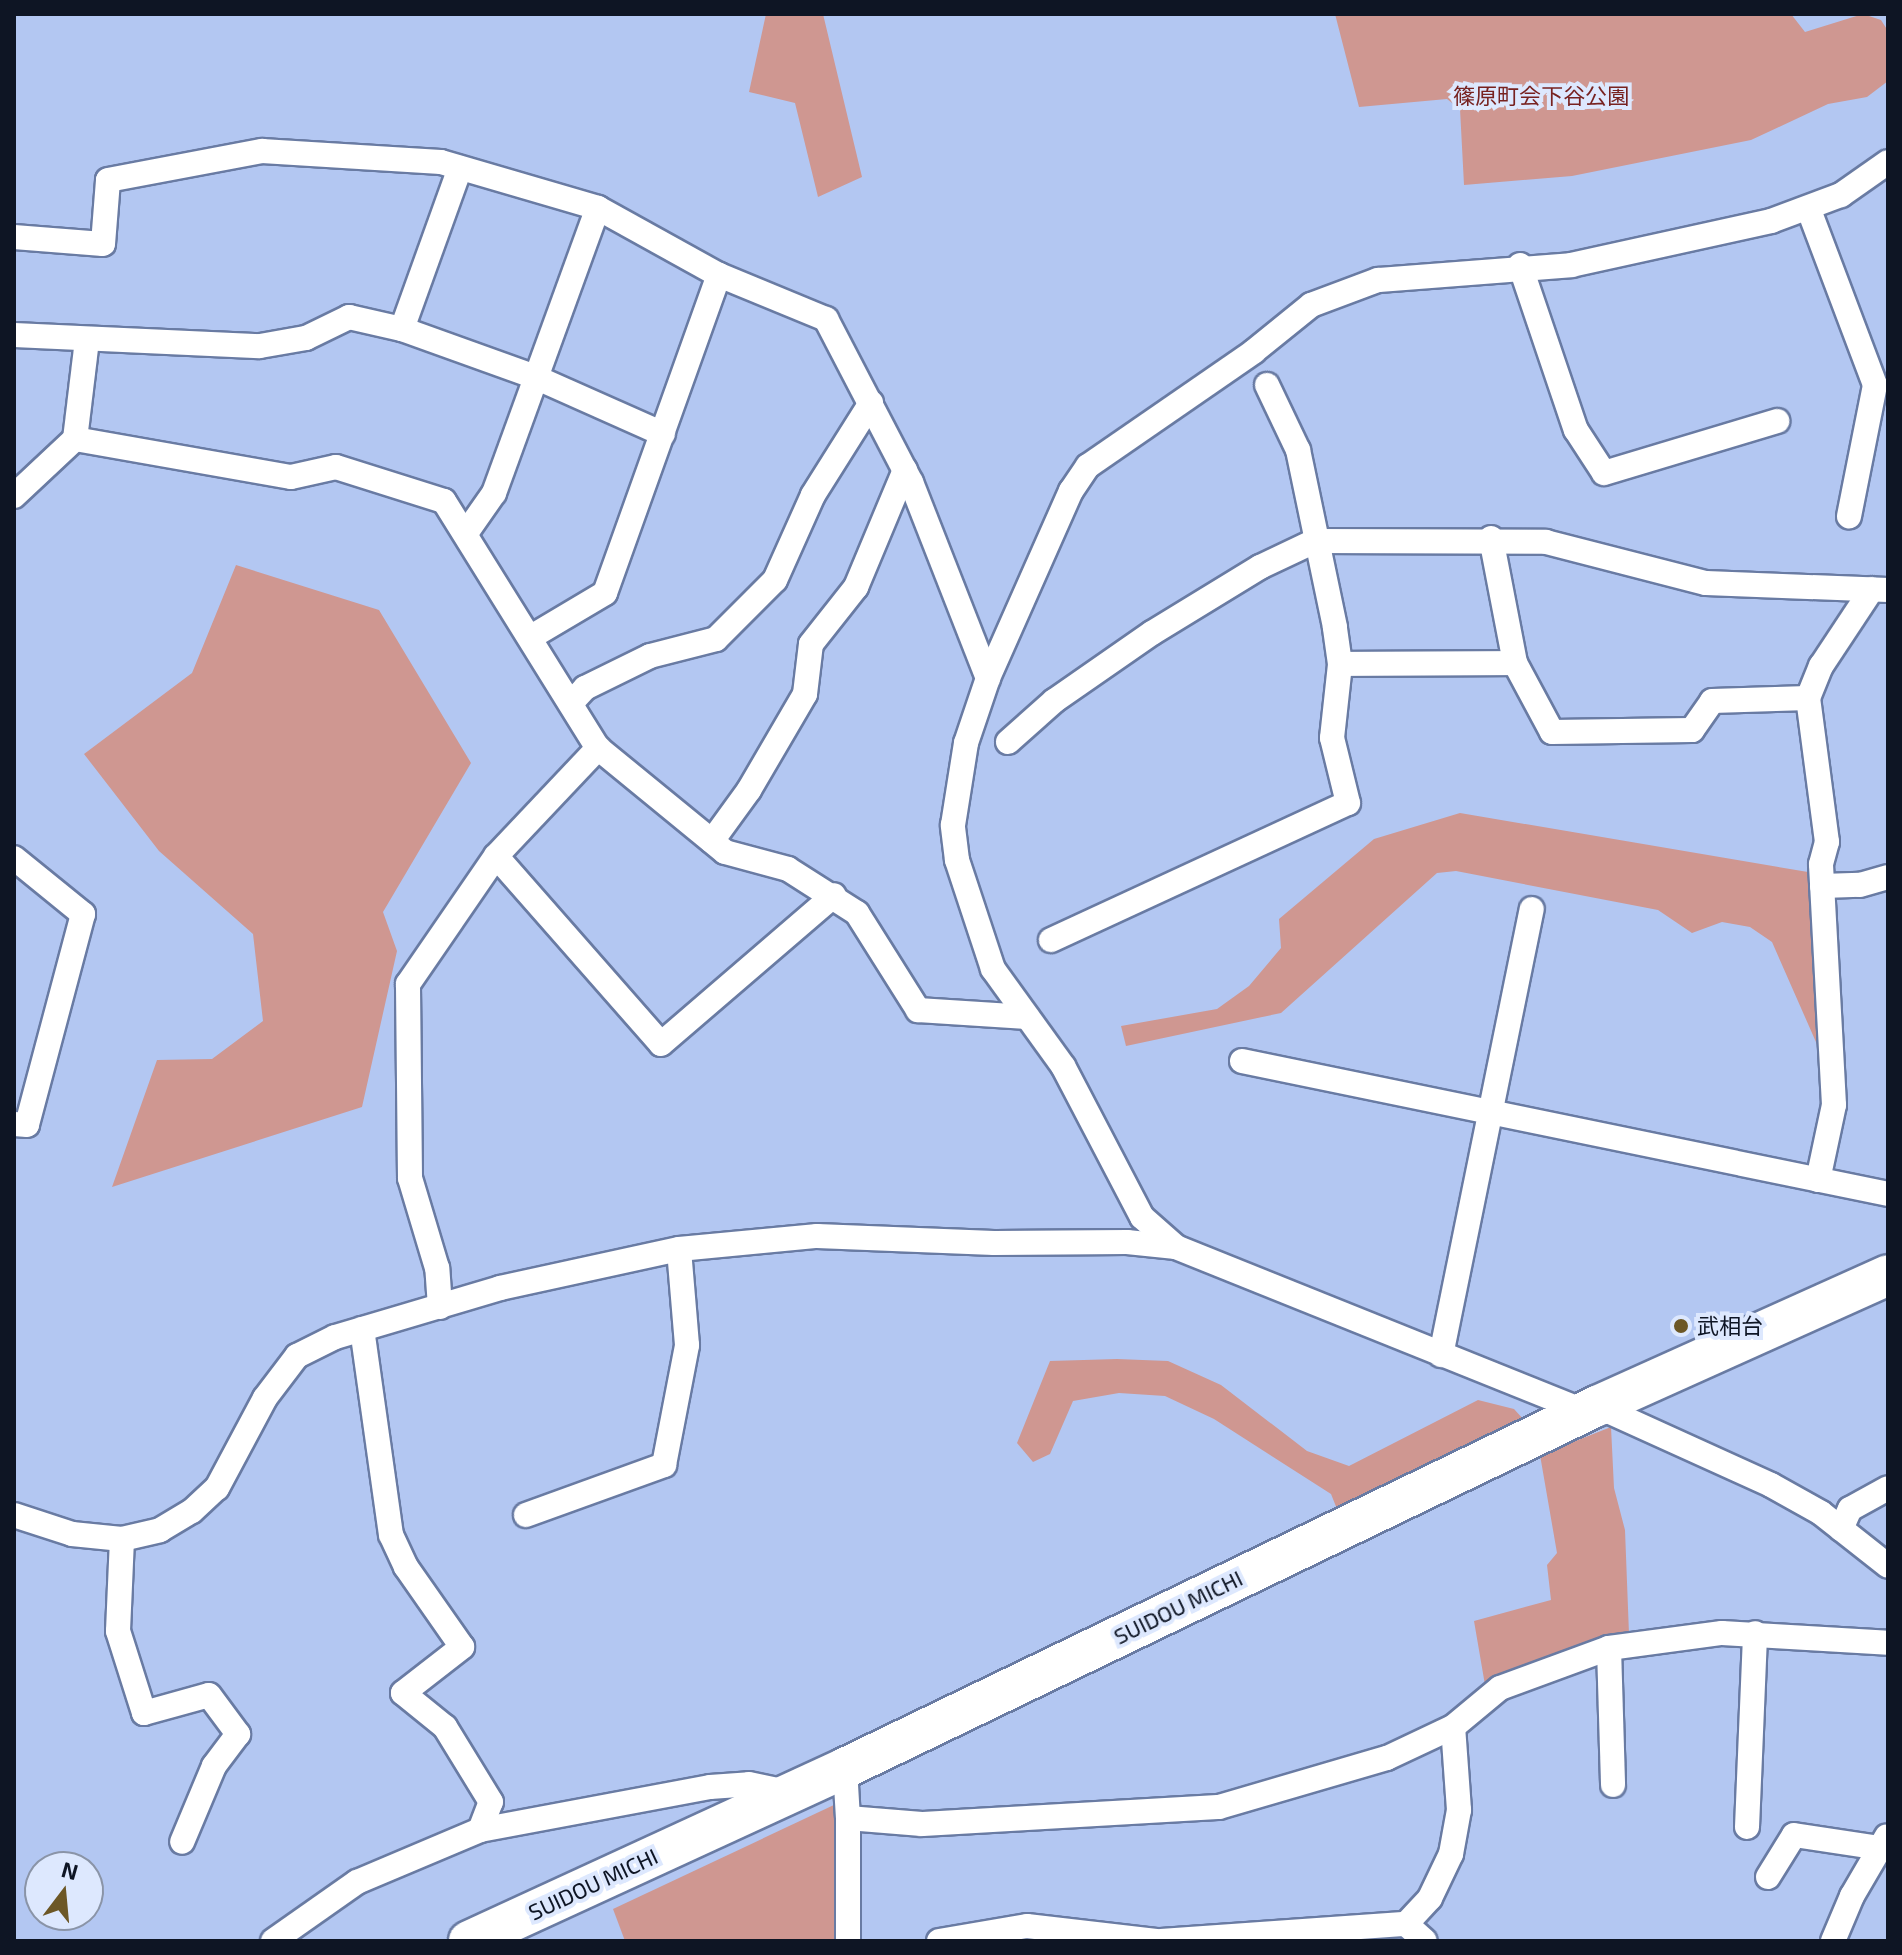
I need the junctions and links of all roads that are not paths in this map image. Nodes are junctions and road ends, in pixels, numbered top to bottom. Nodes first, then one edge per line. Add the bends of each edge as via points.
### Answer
1 (1888, 162) edge
2 (460, 168) junction
3 (598, 208) junction
4 (1809, 210) junction
5 (14, 237) edge
6 (1520, 265) junction
7 (719, 275) junction
8 (402, 329) junction
9 (14, 335) edge
10 (87, 340) junction
11 (535, 377) junction
12 (1267, 385) dead end
13 (871, 403) junction
14 (1777, 421) dead end
15 (663, 434) junction
16 (75, 439) junction
17 (905, 470) junction
18 (14, 496) edge
19 (1849, 516) dead end
20 (466, 533) junction
21 (1491, 538) junction
22 (1315, 541) junction
23 (1880, 589) edge
24 (531, 637) junction
25 (1515, 663) junction
26 (1340, 664) junction
27 (988, 678) junction
28 (1808, 698) junction
29 (572, 702) junction
30 (1008, 742) dead end
31 (598, 748) junction
32 (712, 841) junction
33 (496, 856) junction
34 (14, 858) edge
35 (1888, 877) edge
36 (1822, 886) junction
37 (834, 895) junction
38 (1532, 909) dead end
39 (1051, 940) dead end
40 (1027, 1017) junction
41 (1242, 1061) dead end
42 (1489, 1114) junction
43 (14, 1124) edge
44 (1818, 1180) junction
45 (1888, 1194) edge
46 (1176, 1247) junction
47 (679, 1249) junction
48 (1888, 1275) edge
49 (440, 1307) junction
50 (362, 1329) junction
51 (1441, 1355) junction
52 (1591, 1409) junction
53 (1888, 1488) edge
54 (14, 1515) edge
55 (526, 1515) dead end
56 (1841, 1529) junction
57 (122, 1539) junction
58 (1888, 1566) edge
59 (1755, 1633) junction
60 (1888, 1643) edge
61 (1609, 1648) junction
62 (1453, 1727) junction
63 (845, 1768) junction
64 (1613, 1785) dead end
65 (790, 1793) junction
66 (848, 1818) junction
67 (1747, 1827) dead end
68 (480, 1830) junction
69 (1884, 1841) edge
70 (182, 1842) dead end
71 (1768, 1877) dead end
72 (1406, 1924) junction
73 (273, 1941) edge
74 (469, 1941) edge
75 (848, 1941) edge
76 (939, 1941) edge
77 (1159, 1941) edge
78 (1425, 1941) edge
79 (1833, 1941) edge

1 - 4 street
2 - 3 street
2 - 5 street via 378,156 262,151 108,180 103,244
2 - 8 street
3 - 7 street
3 - 11 street
4 - 6 street via 1571,265
4 - 19 street via 1875,385
6 - 14 street via 1576,430 1604,473
6 - 27 street via 1378,280 1311,305 1253,352 1088,466 1071,491
7 - 13 street via 826,319
7 - 15 street
8 - 10 street via 349,317 306,338 260,346
8 - 11 street
9 - 10 street
10 - 16 street
11 - 15 street
11 - 20 street via 494,493
12 - 22 street via 1298,450
13 - 17 street
13 - 29 street via 813,495 775,580 716,639 650,656 585,688
15 - 24 street via 605,593
16 - 18 street
16 - 20 street via 291,477 336,467 444,501
17 - 27 street
17 - 32 street via 856,587 811,644 805,694 749,790
20 - 24 street
21 - 22 street
21 - 23 street via 1546,542 1706,583
21 - 25 street
22 - 26 street
22 - 30 street via 1260,567 1152,633 1054,701
23 - 28 street via 1821,666
24 - 29 street
25 - 26 street
25 - 28 street via 1552,732 1692,730 1712,701
26 - 39 street via 1332,738 1348,803
27 - 40 street via 966,743 953,825 957,860 993,969
28 - 36 street via 1827,842
29 - 31 street
31 - 32 street
31 - 33 street
32 - 37 street via 725,852 788,869
33 - 37 street via 661,1044
33 - 49 street via 408,984 410,1178 437,1268
34 - 43 street via 83,914 27,1125
35 - 36 street via 1860,885
36 - 44 street via 1834,1105
37 - 40 street via 857,913 918,1010
38 - 42 street
40 - 46 street via 1063,1066 1142,1217
41 - 42 street
42 - 44 street
42 - 51 street
44 - 45 street
46 - 47 street via 817,1236
46 - 51 street
47 - 49 street via 500,1288
47 - 55 street via 687,1345 664,1465
48 - 52 main road, SUIDOU MICHI
49 - 50 street
50 - 57 street via 297,1356 265,1398 217,1488 192,1511 160,1530
50 - 68 street via 391,1535 406,1567 462,1647 403,1693 445,1727 475,1770 491,1802
51 - 52 street
52 - 56 street via 1771,1485
52 - 63 main road, SUIDOU MICHI
53 - 56 street via 1850,1509
54 - 57 street via 72,1534
56 - 58 street
57 - 70 street via 118,1631 144,1713 209,1695 238,1734 214,1766
59 - 60 street
59 - 61 street via 1688,1635
59 - 67 street
61 - 62 street via 1500,1688
61 - 64 street
62 - 66 street via 1387,1758 1219,1807 922,1824
62 - 72 street via 1459,1810 1451,1854 1430,1898
63 - 65 main road, SUIDOU MICHI
63 - 66 street
65 - 68 street via 749,1784 710,1787
65 - 74 main road, SUIDOU MICHI
66 - 75 street
68 - 73 street via 357,1882
69 - 71 street via 1794,1835
69 - 79 street
72 - 77 street
72 - 78 street
76 - 77 street via 1027,1926

